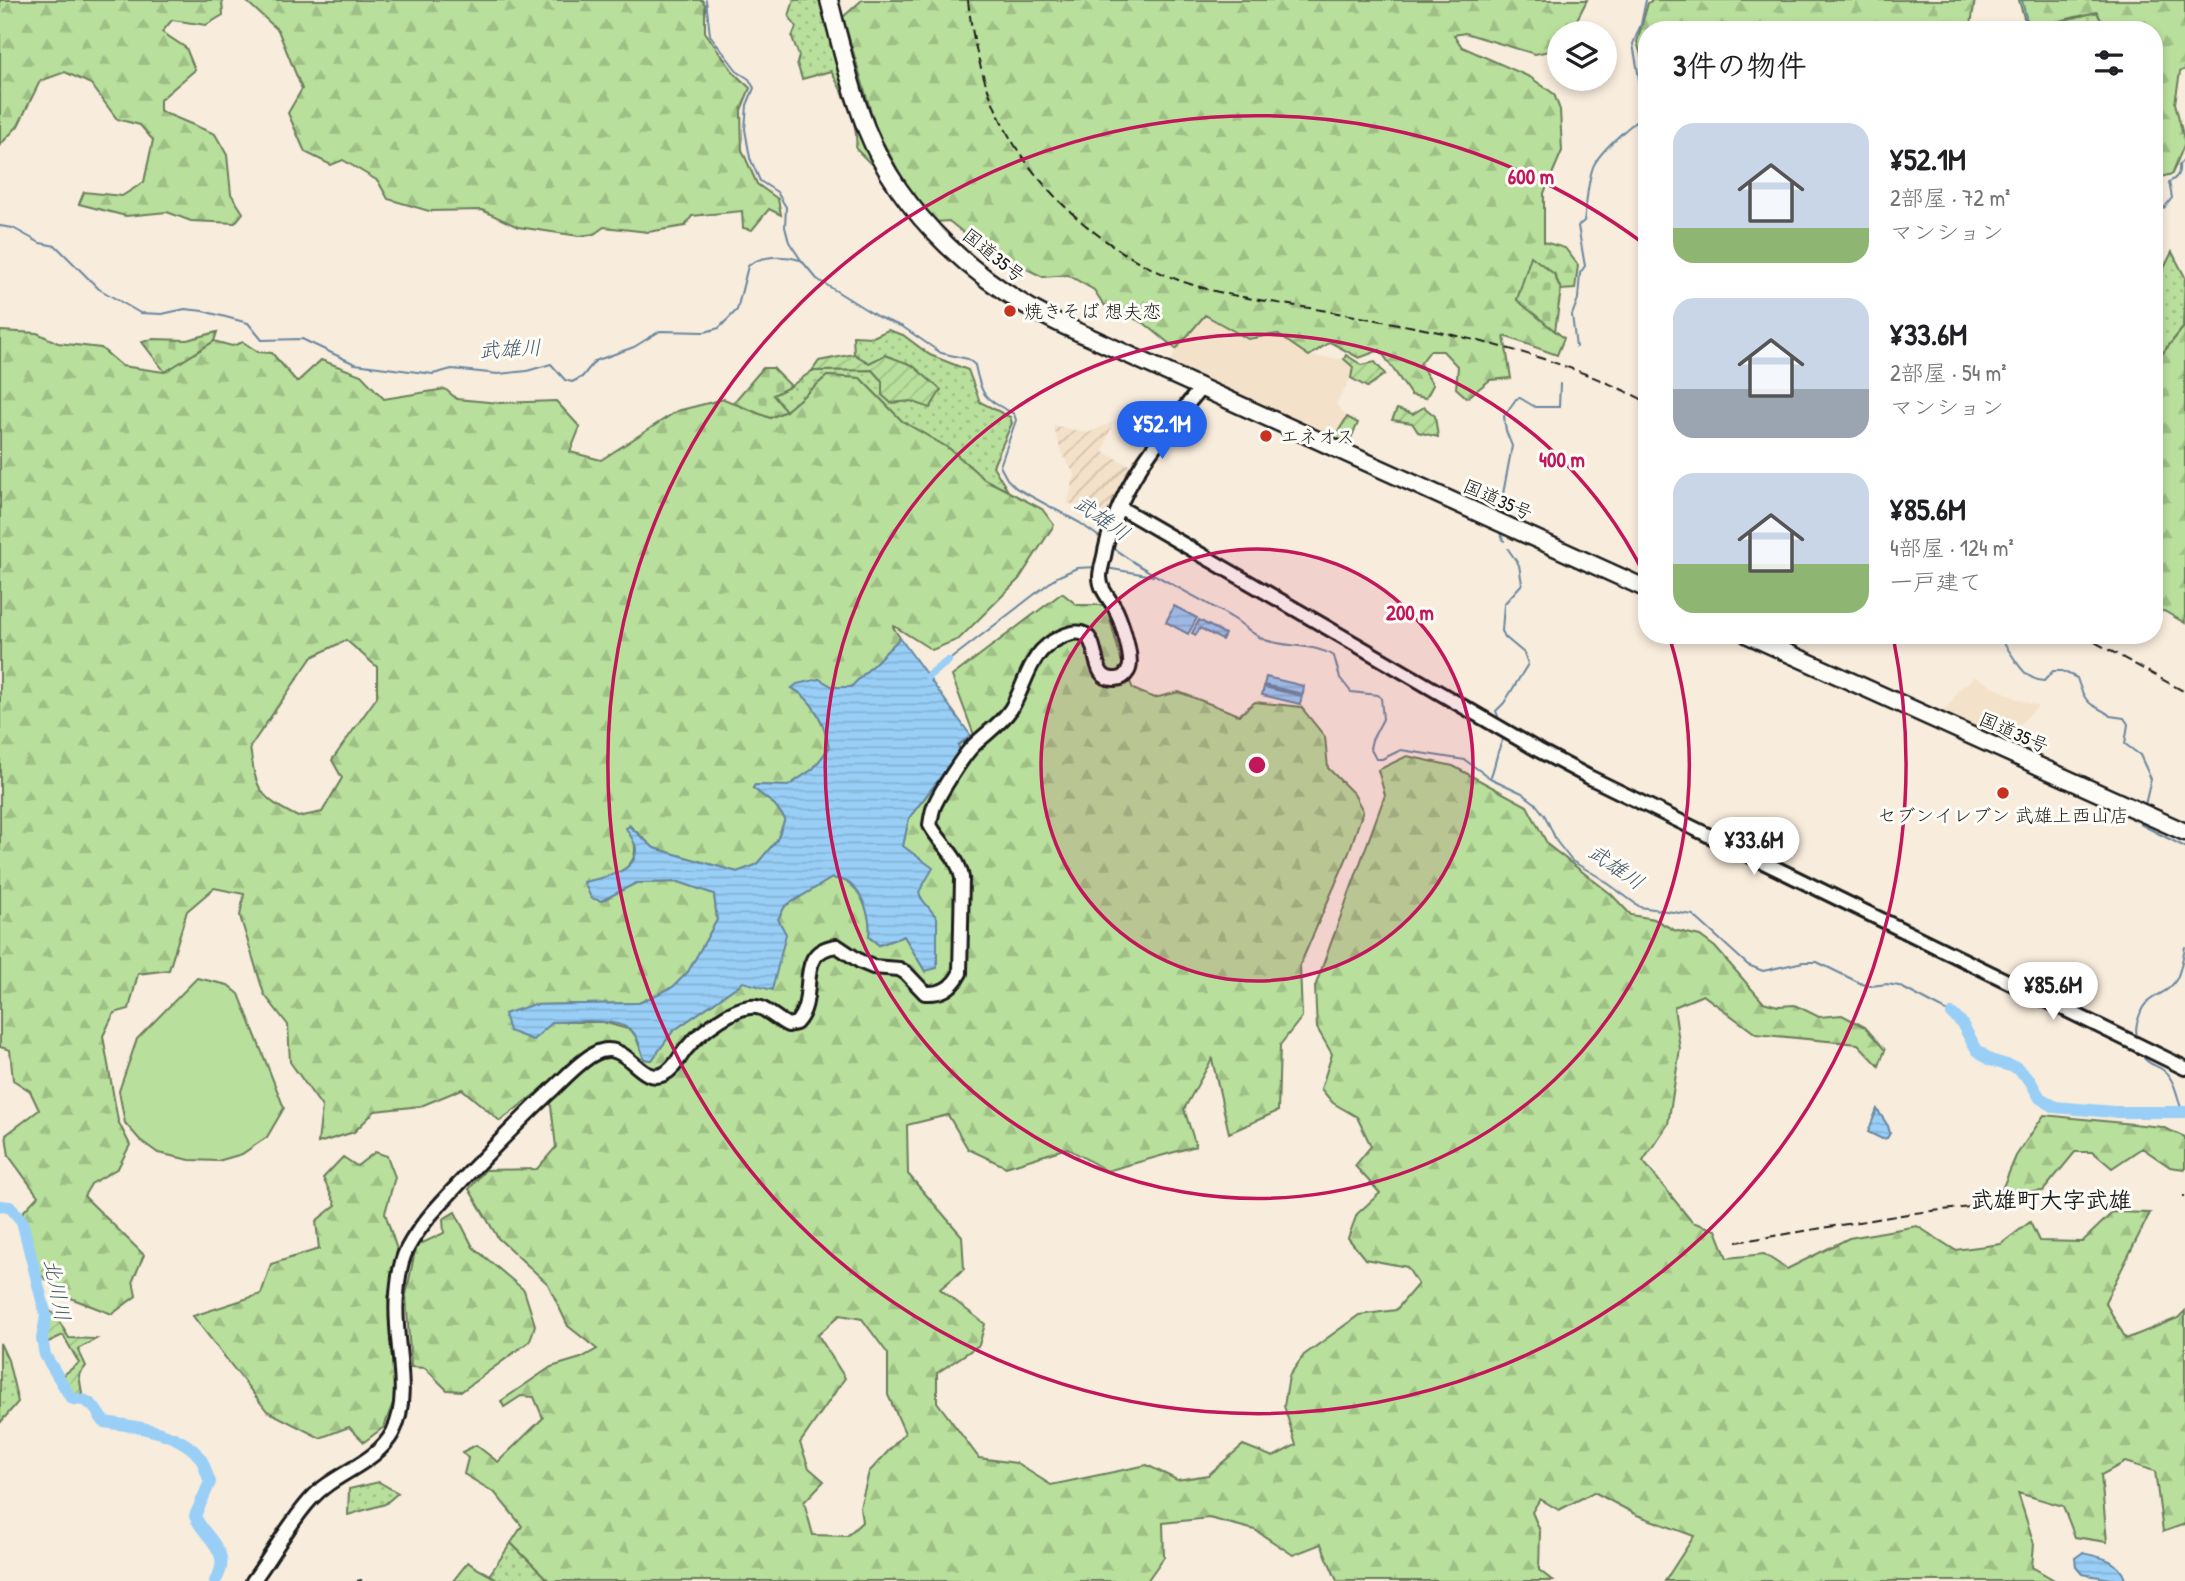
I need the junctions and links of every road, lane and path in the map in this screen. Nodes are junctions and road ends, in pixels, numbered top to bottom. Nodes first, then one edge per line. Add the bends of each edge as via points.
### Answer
1 (829, 0) edge
2 (1201, 388) junction
3 (1119, 507) junction
4 (1638, 585) edge
5 (1768, 644) edge
6 (2185, 832) edge
7 (2185, 1068) edge
8 (253, 1581) edge

1 - 2 highway, 国道35号 via 867,130 896,184 933,230 983,276 1040,314
2 - 3 street via 1149,451
2 - 4 highway, 国道35号
3 - 7 street via 1589,777
3 - 8 street via 1110,530 1101,586 1116,611 1131,657 1128,672 1121,679 1104,676 1092,643 1080,632 1043,647 1010,709 971,748 934,804 930,825 954,855 962,878 960,973 954,984 925,993 899,969 873,967 837,946 825,948 810,965 805,1008 796,1023 788,1025 760,1008 748,1007 730,1013 704,1032 665,1073 646,1074 617,1051 594,1054 572,1072 420,1228 406,1251 396,1298 401,1396 393,1432 369,1457 312,1498
5 - 6 highway, 国道35号

